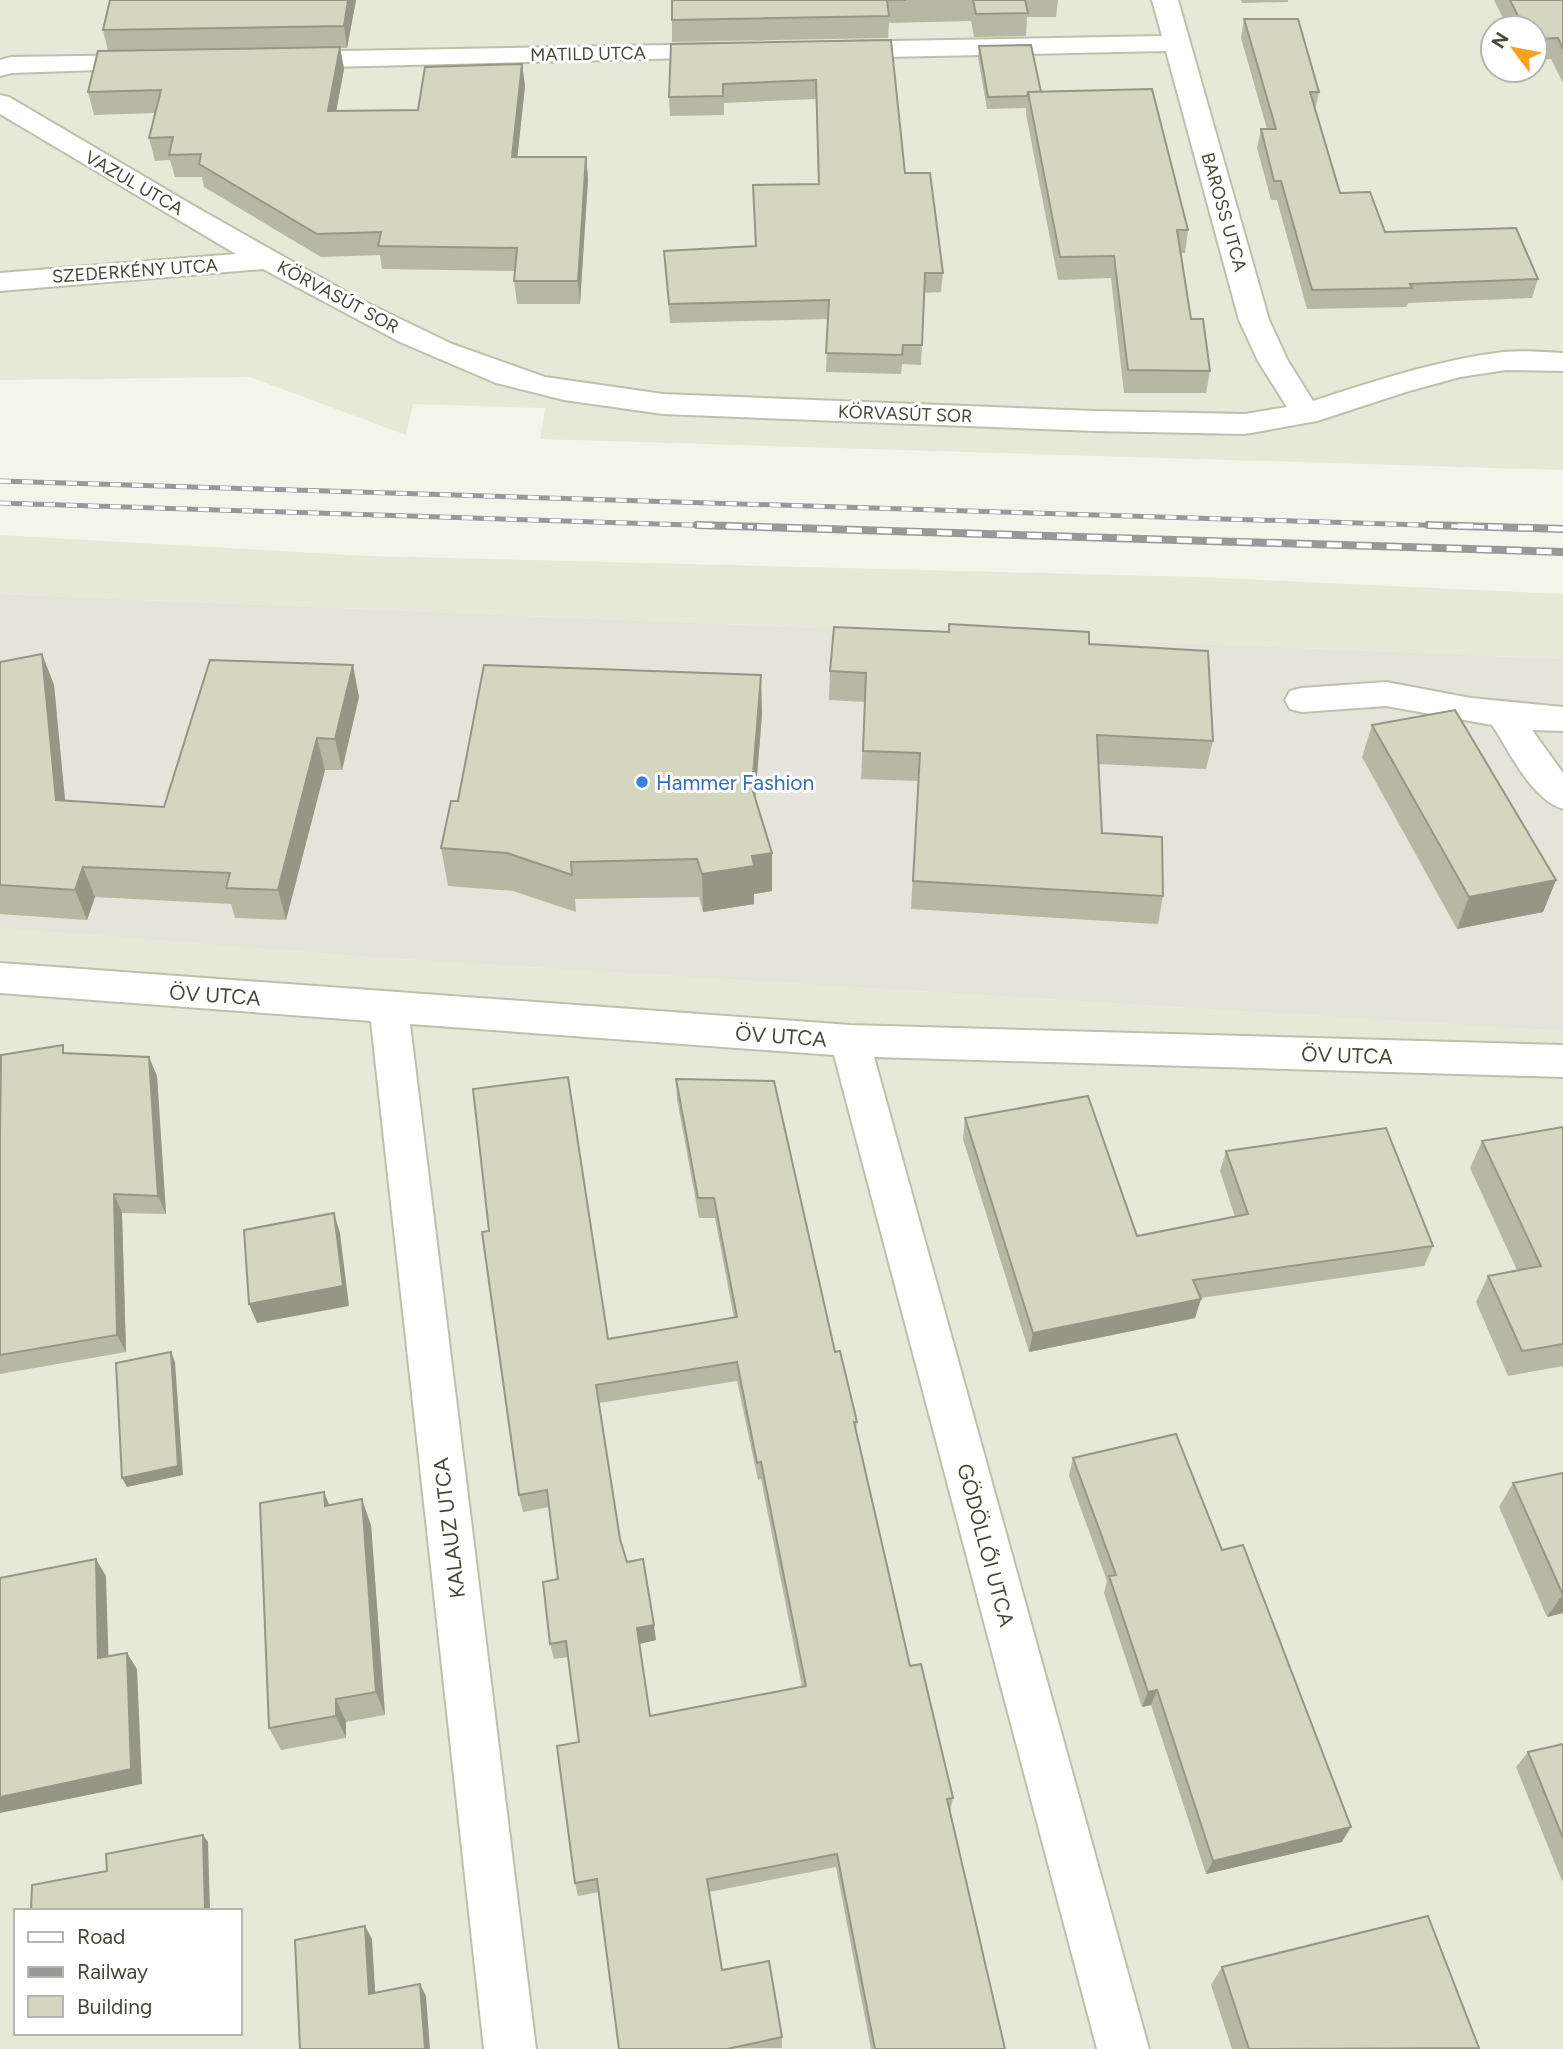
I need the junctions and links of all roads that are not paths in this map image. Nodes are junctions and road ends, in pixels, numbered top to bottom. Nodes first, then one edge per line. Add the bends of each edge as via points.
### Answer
1 (1165, 0) edge
2 (1177, 43) junction
3 (816, 50) edge
4 (747, 51) edge
5 (261, 61) edge
6 (177, 62) edge
7 (0, 68) edge
8 (0, 103) edge
9 (269, 261) junction
10 (0, 282) edge
11 (1563, 362) edge
12 (1306, 414) junction
13 (1302, 700) dead end
14 (1503, 714) junction
15 (1563, 719) edge
16 (1563, 796) edge
17 (0, 978) edge
18 (389, 1007) junction
19 (850, 1041) junction
20 (1563, 1061) edge
21 (510, 2049) edge
22 (1123, 2049) edge

1 - 2 street, BAROSS UTCA
2 - 3 street
2 - 12 street, BAROSS UTCA via 1254,320
4 - 5 street, MATILD UTCA
6 - 7 street
8 - 9 street, VAZUL UTCA
9 - 10 street, SZEDERKÉNY UTCA
9 - 12 street, KÖRVASÚT SOR via 444,351 507,376 610,399 1109,422 1245,424
11 - 12 street, KÖRVASÚT SOR via 1506,361 1460,368
13 - 14 street via 1386,694
14 - 15 street
14 - 16 street
17 - 18 street, ÖV UTCA
18 - 19 street, ÖV UTCA
18 - 21 street, KALAUZ UTCA
19 - 20 street, ÖV UTCA
19 - 22 street, GÖDÖLLŐI UTCA

